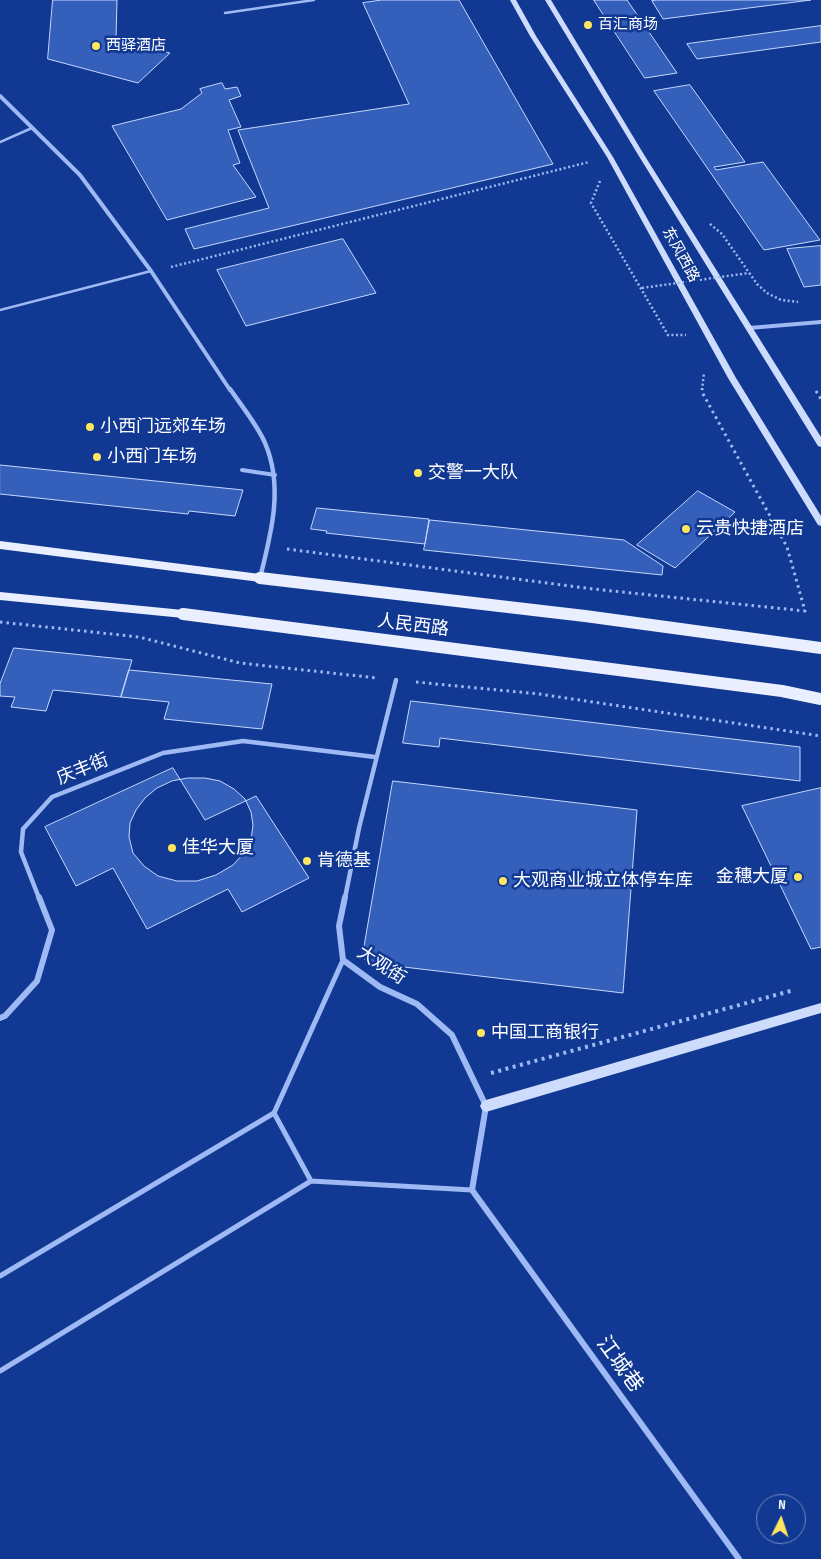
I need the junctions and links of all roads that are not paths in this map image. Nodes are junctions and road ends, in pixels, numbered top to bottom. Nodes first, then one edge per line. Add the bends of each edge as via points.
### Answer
1 (314, 0) edge
2 (513, 0) edge
3 (548, 0) edge
4 (225, 13) dead end
5 (0, 96) edge
6 (32, 128) junction
7 (0, 142) edge
8 (151, 272) junction
9 (0, 310) edge
10 (821, 322) edge
11 (749, 328) junction
12 (821, 444) edge
13 (242, 470) dead end
14 (275, 475) junction
15 (821, 523) edge
16 (0, 545) edge
17 (260, 578) junction
18 (0, 596) edge
19 (821, 648) edge
20 (396, 680) dead end
21 (821, 699) edge
22 (376, 757) junction
23 (343, 960) junction
24 (821, 1008) edge
25 (0, 1018) edge
26 (486, 1106) junction
27 (274, 1113) junction
28 (311, 1181) junction
29 (472, 1190) junction
30 (0, 1276) edge
31 (0, 1371) edge
32 (739, 1559) edge

1 - 4 lane
2 - 15 main road, 东风西路 via 610,157 732,378
3 - 11 main road, 东风西路
5 - 6 street
6 - 7 lane
6 - 8 street via 80,175
8 - 9 lane
8 - 14 street via 265,442
10 - 11 street
11 - 12 main road, 东风西路
13 - 14 lane
14 - 17 street via 275,503
16 - 17 main road, 人民西路
17 - 19 main road, 人民西路, bridge via 585,616
18 - 21 main road, 人民西路, bridge via 183,614
20 - 22 street, 大观街
22 - 23 street, 大观街 via 339,926
22 - 25 street, 庆丰街 via 243,741 163,753 52,797 23,829 21,852 52,930 37,981
23 - 26 street, 大观街 via 380,987 417,1004 452,1035
23 - 27 street
24 - 26 main road
26 - 29 street
27 - 28 street
27 - 30 street
28 - 29 street
28 - 31 street
29 - 32 street, 江城巷

